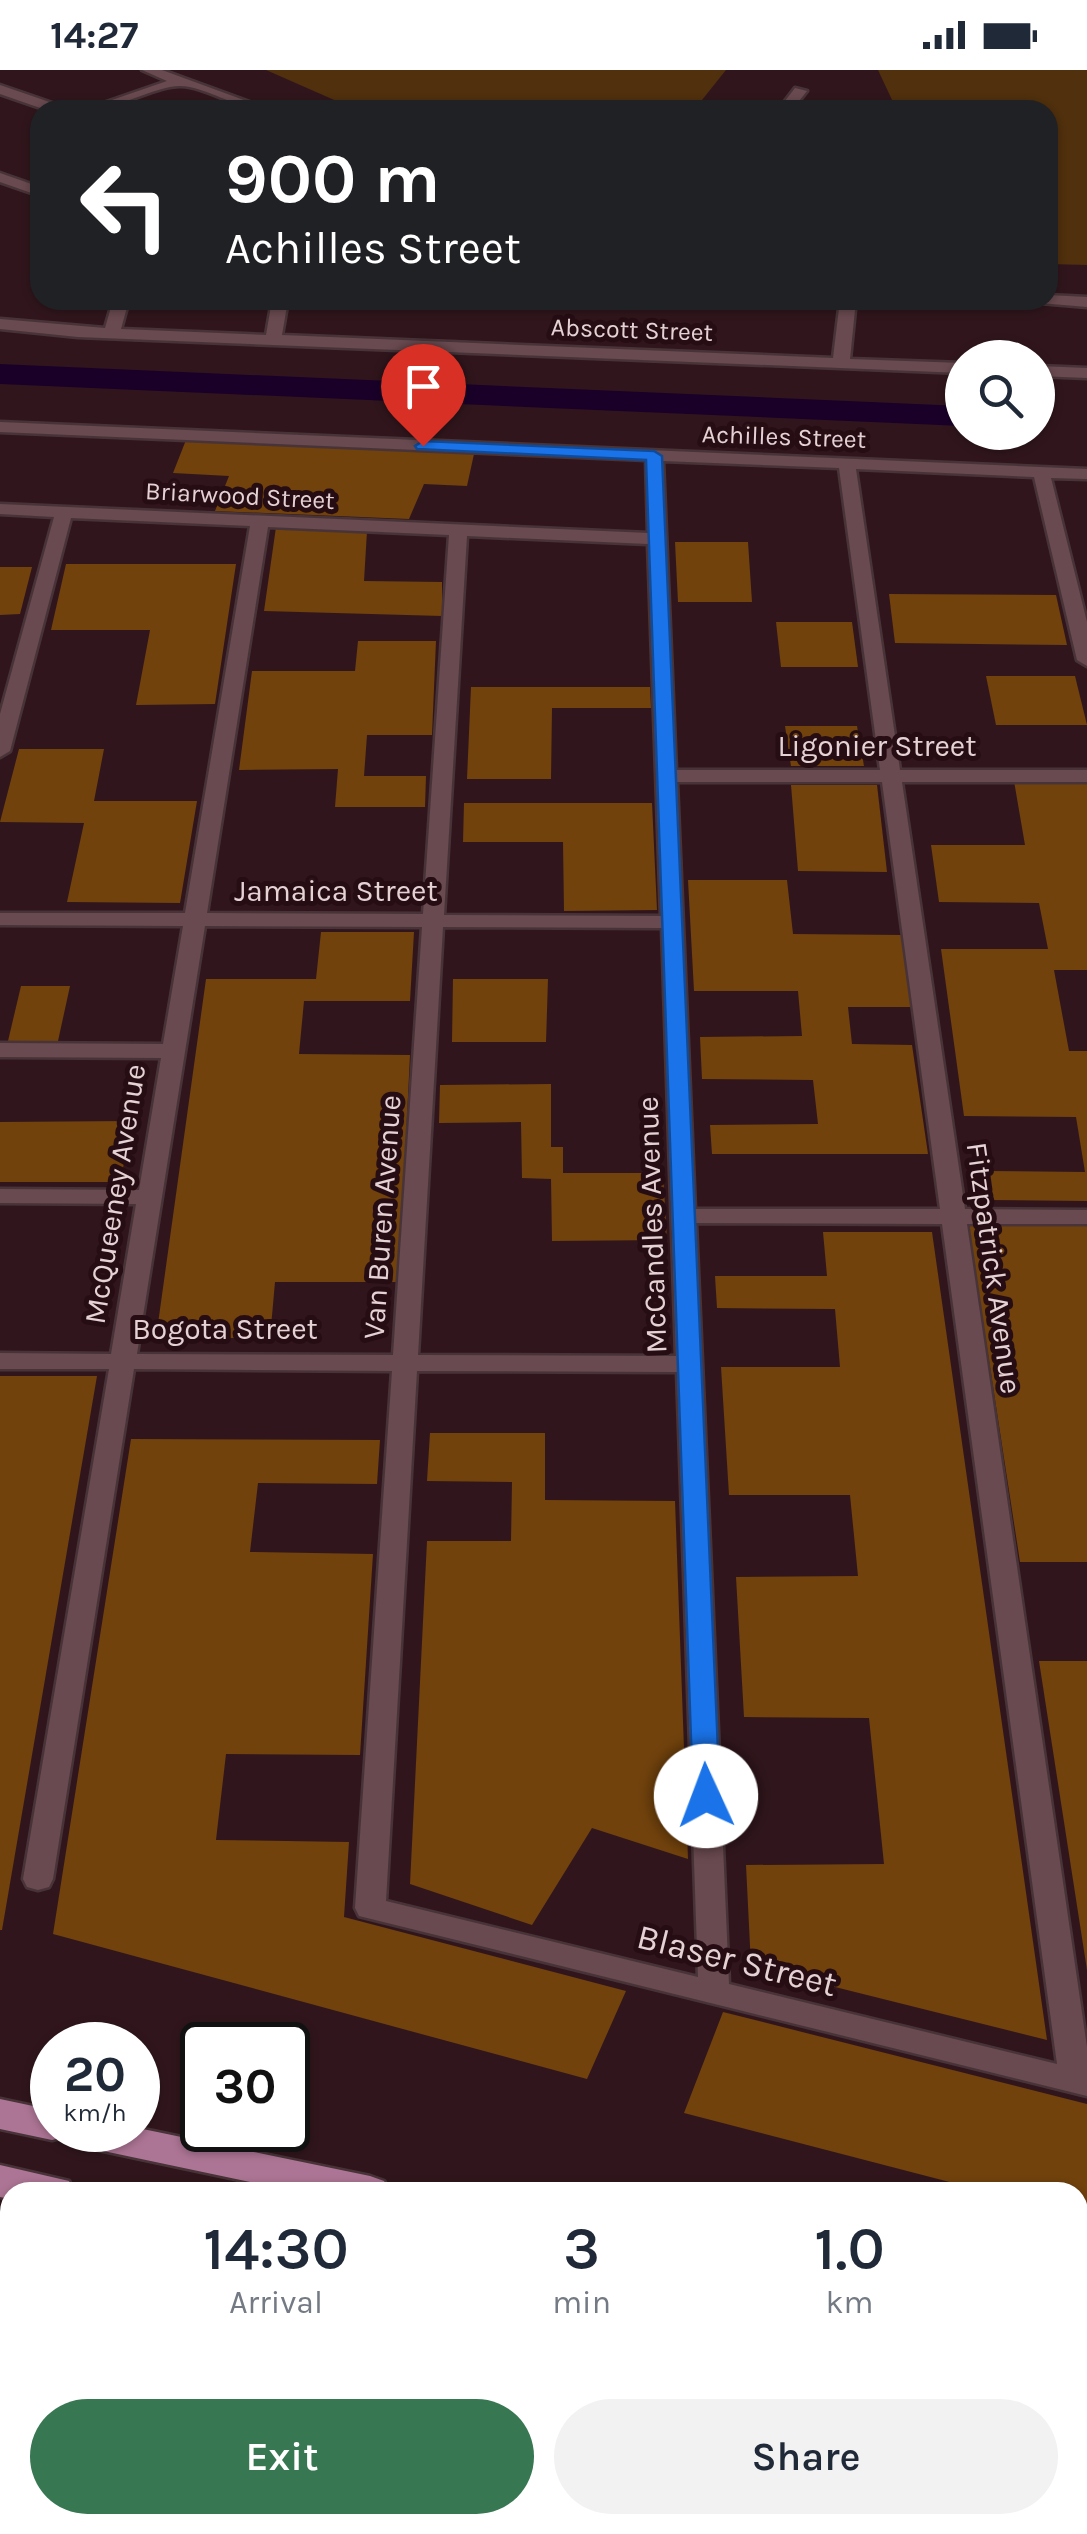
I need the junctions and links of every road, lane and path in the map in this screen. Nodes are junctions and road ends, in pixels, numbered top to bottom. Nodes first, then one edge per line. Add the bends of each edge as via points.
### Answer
1 (150, 70) edge
2 (181, 81) junction
3 (800, 91) dead end
4 (4, 93) edge
5 (121, 100) edge
6 (235, 100) edge
7 (793, 100) edge
8 (30, 101) edge
9 (0, 177) edge
10 (22, 186) junction
11 (30, 189) edge
12 (0, 193) edge
13 (1058, 301) edge
14 (1087, 302) edge
15 (119, 310) edge
16 (278, 310) edge
17 (847, 310) edge
18 (0, 324) edge
19 (112, 333) junction
20 (273, 340) junction
21 (841, 363) junction
22 (945, 367) edge
23 (1055, 372) edge
24 (1087, 373) edge
25 (0, 427) edge
26 (654, 456) junction
27 (847, 464) junction
28 (1041, 472) junction
29 (1087, 474) edge
30 (0, 509) edge
31 (64, 512) junction
32 (260, 521) junction
33 (458, 530) junction
34 (657, 539) junction
35 (1087, 660) edge
36 (0, 751) edge
37 (666, 776) junction
38 (891, 776) junction
39 (1087, 776) edge
40 (0, 919) edge
41 (194, 920) junction
42 (433, 921) junction
43 (672, 922) junction
44 (0, 1050) edge
45 (172, 1051) junction
46 (0, 1196) edge
47 (148, 1197) junction
48 (684, 1216) junction
49 (954, 1216) junction
50 (1087, 1217) edge
51 (0, 1361) edge
52 (120, 1362) junction
53 (405, 1363) junction
54 (690, 1364) junction
55 (38, 1879) dead end
56 (370, 1908) joint
57 (714, 1993) junction
58 (1082, 2083) edge
59 (0, 2114) edge
60 (30, 2120) edge
61 (160, 2148) edge
62 (322, 2182) edge

1 - 2 street
2 - 5 street
2 - 6 street
3 - 7 street
4 - 8 street
9 - 10 street
10 - 11 street
10 - 12 street
13 - 14 street
15 - 19 street
16 - 20 street
17 - 21 street
18 - 19 street, Abscott Street
19 - 20 street, Abscott Street
20 - 21 street, Abscott Street
21 - 22 street, Abscott Street
23 - 24 street
25 - 26 street, Achilles Street
26 - 27 street, Achilles Street
26 - 34 street, McCandles Avenue
27 - 28 street, Achilles Street
27 - 38 street, Fitzpatrick Avenue
28 - 29 street, Achilles Street
28 - 35 street
30 - 31 street, Briarwood Street
31 - 32 street, Briarwood Street
31 - 36 street
32 - 33 street, Briarwood Street
32 - 41 street, McQueeney Avenue
33 - 34 street, Briarwood Street
33 - 42 street, Van Buren Avenue
34 - 37 street, McCandles Avenue
37 - 38 street, Ligonier Street
37 - 43 street, McCandles Avenue
38 - 39 street, Ligonier Street
38 - 49 street, Fitzpatrick Avenue
40 - 41 street, Jamaica Street
41 - 42 street, Jamaica Street
41 - 45 street, McQueeney Avenue
42 - 43 street, Jamaica Street
42 - 53 street, Van Buren Avenue
43 - 48 street, McCandles Avenue
44 - 45 street
45 - 47 street, McQueeney Avenue
46 - 47 street
47 - 52 street, McQueeney Avenue
48 - 49 street
48 - 54 street, McCandles Avenue
49 - 50 street
49 - 58 street, Fitzpatrick Avenue
51 - 52 street, Bogota Street
52 - 53 street, Bogota Street
52 - 55 street, McQueeney Avenue
53 - 54 street, Bogota Street
53 - 56 street, Van Buren Avenue
54 - 57 street, McCandles Avenue
56 - 57 street, Blaser Street
57 - 58 street, Blaser Street
59 - 60 main road
61 - 62 main road

